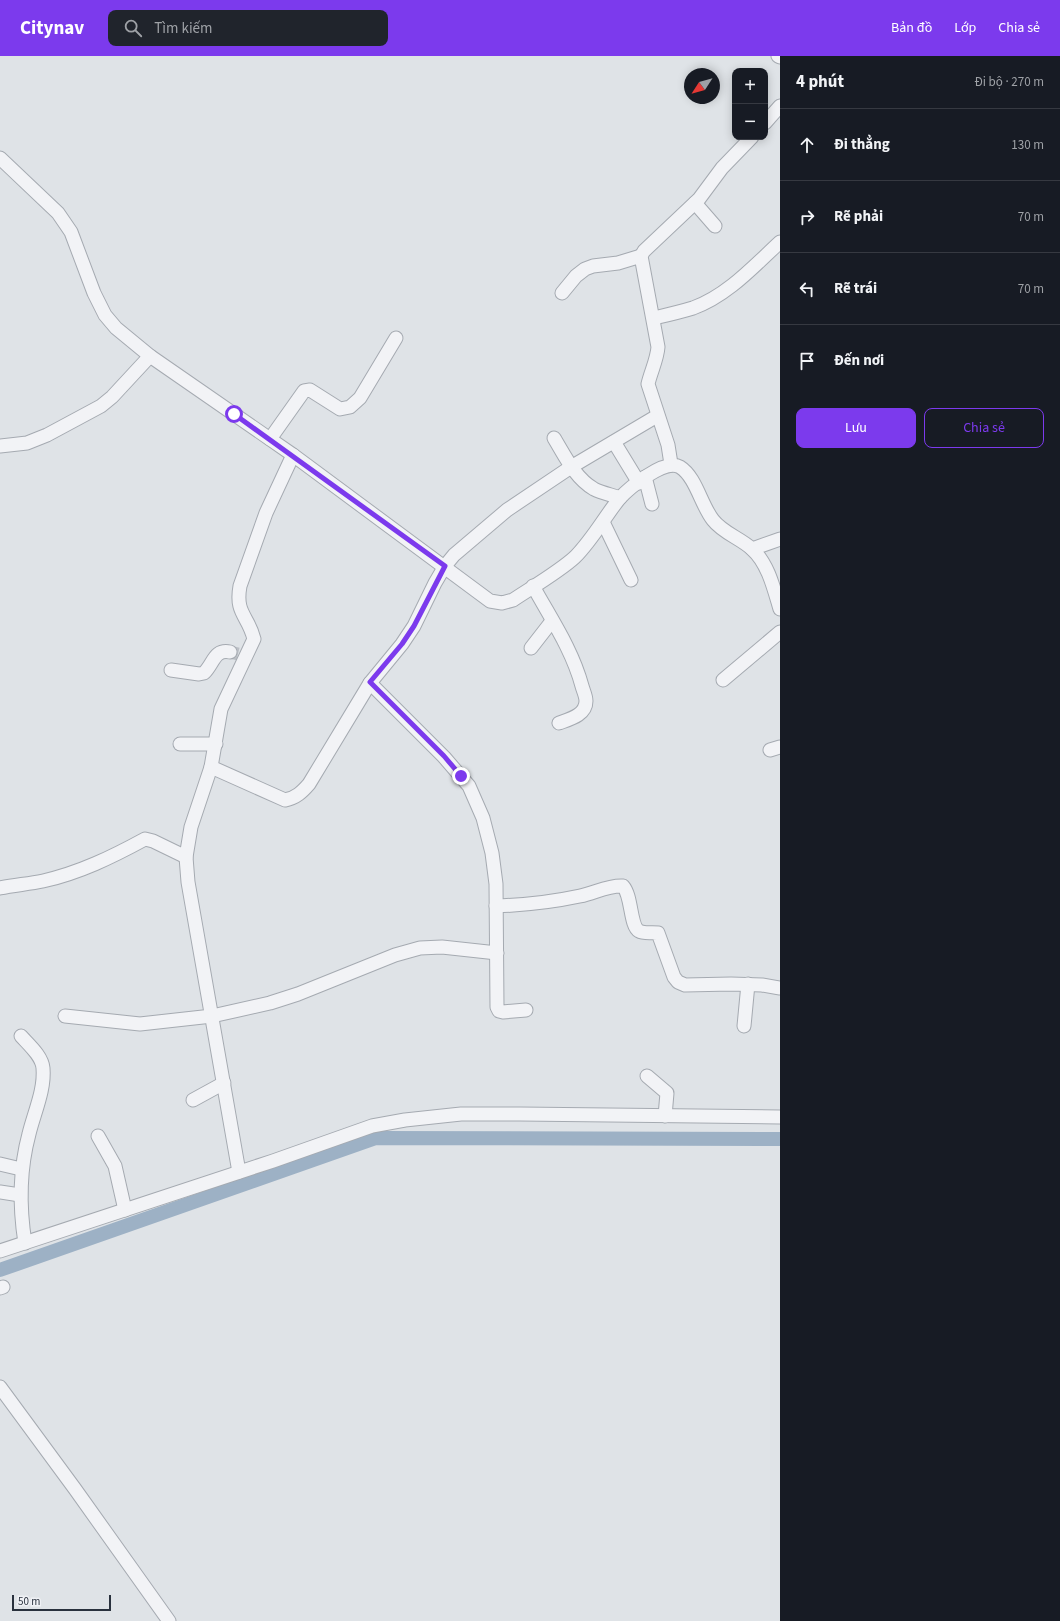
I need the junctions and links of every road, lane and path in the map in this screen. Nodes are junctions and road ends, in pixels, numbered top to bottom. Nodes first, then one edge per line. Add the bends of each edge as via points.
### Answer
1 (780, 106) edge
2 (768, 119) edge
3 (749, 140) edge
4 (0, 158) edge
5 (695, 203) junction
6 (715, 226) dead end
7 (780, 242) edge
8 (641, 256) junction
9 (562, 293) dead end
10 (654, 318) junction
11 (396, 338) dead end
12 (150, 356) junction
13 (657, 416) junction
14 (554, 438) dead end
15 (270, 439) junction
16 (614, 442) junction
17 (0, 446) edge
18 (293, 455) junction
19 (671, 464) junction
20 (571, 467) junction
21 (642, 480) junction
22 (620, 498) junction
23 (652, 504) dead end
24 (603, 522) junction
25 (780, 539) edge
26 (752, 549) junction
27 (445, 566) junction
28 (631, 580) dead end
29 (533, 586) junction
30 (780, 608) edge
31 (552, 621) junction
32 (780, 632) edge
33 (531, 648) dead end
34 (238, 655) junction
35 (171, 670) dead end
36 (723, 680) dead end
37 (370, 682) junction
38 (559, 723) dead end
39 (180, 744) dead end
40 (216, 744) junction
41 (211, 767) junction
42 (186, 857) junction
43 (0, 888) edge
44 (496, 906) junction
45 (497, 953) junction
46 (748, 984) junction
47 (780, 988) edge
48 (526, 1010) dead end
49 (65, 1016) dead end
50 (212, 1016) junction
51 (744, 1026) dead end
52 (21, 1036) dead end
53 (647, 1076) dead end
54 (224, 1084) junction
55 (193, 1100) dead end
56 (665, 1116) junction
57 (780, 1117) edge
58 (98, 1136) dead end
59 (0, 1164) edge
60 (21, 1169) junction
61 (239, 1172) junction
62 (0, 1192) edge
63 (20, 1195) junction
64 (125, 1210) junction
65 (25, 1243) junction
66 (0, 1251) edge
67 (0, 1387) edge
68 (169, 1621) edge

1 - 2 street
3 - 5 street via 722,168
4 - 12 street via 58,213 71,232 105,315 116,328
5 - 6 street
5 - 8 street
7 - 10 street via 739,280 719,294 694,307
8 - 9 street via 584,269
8 - 10 street
10 - 13 street via 657,360 648,384
11 - 15 street via 360,398 350,407 340,409 310,390 304,391
12 - 15 street
12 - 17 street via 101,406 46,435 27,442
13 - 16 street
13 - 19 street via 668,445
14 - 20 street
15 - 18 street
16 - 20 street
16 - 21 street
18 - 27 street
18 - 34 street via 266,513 240,586 239,608 254,639
19 - 21 street
19 - 26 street via 679,466 689,475 705,510 714,522
20 - 22 street via 594,489
20 - 27 street via 507,510 454,555
21 - 22 street
21 - 23 street
22 - 24 street
24 - 28 street
24 - 29 street via 574,557
25 - 26 street
26 - 30 street via 768,574
27 - 29 street via 490,601 502,603 513,600
27 - 37 street via 414,626
29 - 31 street
31 - 33 street
31 - 38 street via 574,660 586,701 584,708 576,717
32 - 36 street
34 - 35 street via 224,651 219,653 209,668 199,674
34 - 40 street via 221,709
37 - 41 street via 309,784 294,798 285,800
37 - 44 street via 444,756 470,786 483,818 492,852
39 - 40 street
40 - 41 street
41 - 42 street via 191,827
42 - 43 street via 145,839 105,860 72,873
42 - 50 street via 188,882
44 - 45 street
44 - 46 street via 556,901 623,886 627,891 635,927 640,932 658,933 678,982 685,985
45 - 48 street via 499,1011
45 - 50 street via 442,947 420,948 395,955 270,1003
46 - 47 street
46 - 51 street
49 - 50 street via 140,1024
50 - 54 street
52 - 60 street via 37,1053 43,1067 42,1082
53 - 56 street via 667,1093
54 - 55 street
54 - 61 street
56 - 57 street
56 - 61 street via 461,1114 405,1120 372,1126
58 - 64 street via 115,1166
59 - 60 street
60 - 63 street
61 - 64 street
62 - 63 street
63 - 65 street
64 - 65 street
65 - 66 street
67 - 68 street

